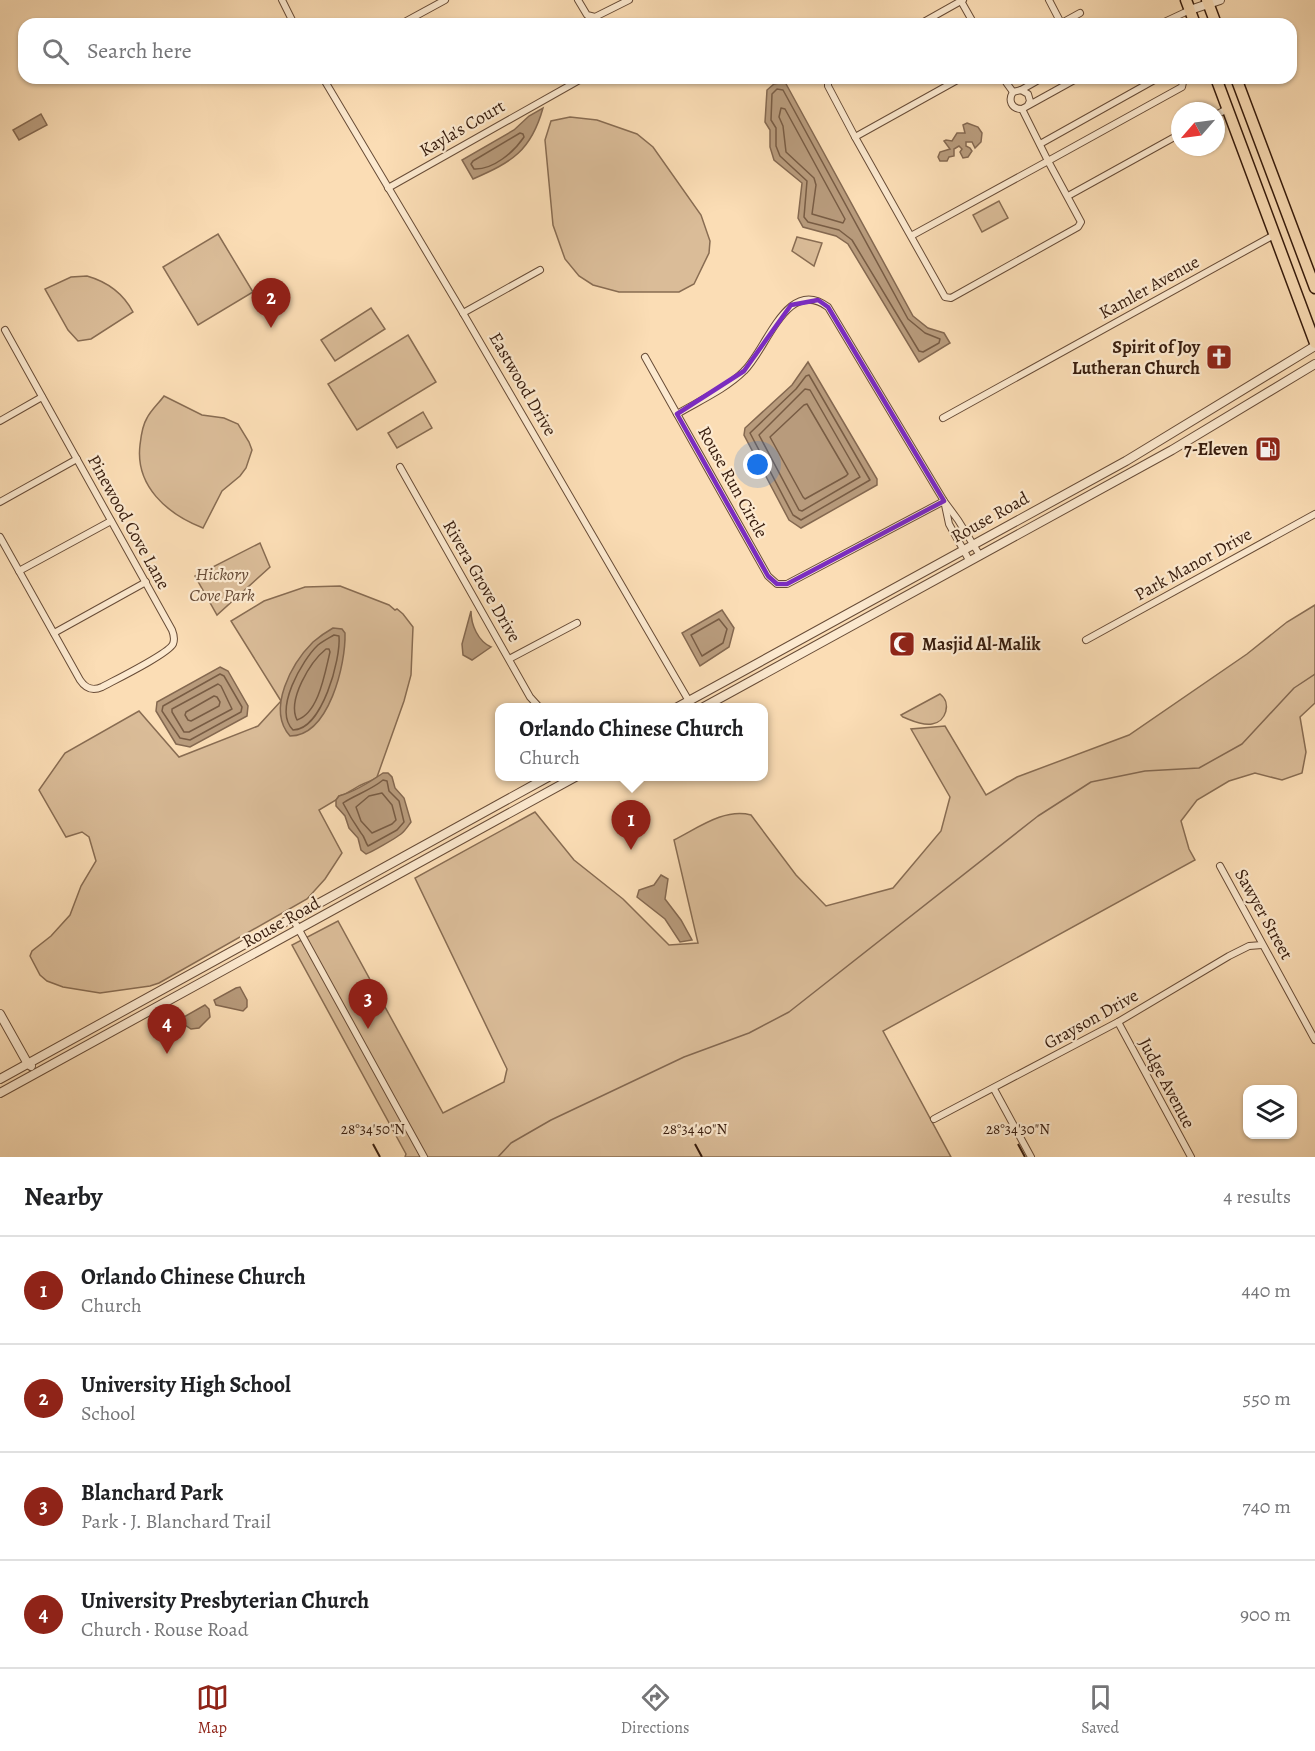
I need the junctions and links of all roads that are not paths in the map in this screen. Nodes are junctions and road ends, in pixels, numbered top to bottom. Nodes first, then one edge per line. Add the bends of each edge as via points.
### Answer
1 (282, 0) edge
2 (445, 0) edge
3 (578, 0) edge
4 (629, 0) edge
5 (962, 0) edge
6 (1048, 0) edge
7 (1220, 0) edge
8 (1207, 2) edge
9 (1188, 5) edge
10 (1080, 13) dead end
11 (291, 18) edge
12 (412, 18) edge
13 (930, 18) edge
14 (971, 18) edge
15 (1057, 18) edge
16 (1071, 18) edge
17 (1169, 18) edge
18 (1214, 18) edge
19 (327, 84) edge
20 (572, 84) edge
21 (828, 84) edge
22 (950, 84) edge
23 (1007, 84) edge
24 (1032, 84) edge
25 (1067, 84) edge
26 (1147, 84) edge
27 (1183, 84) edge
28 (1218, 84) edge
29 (1238, 84) edge
30 (1021, 90) junction
31 (1013, 92) junction
32 (1028, 105) junction
33 (1022, 109) junction
34 (1227, 109) joint
35 (855, 137) junction
36 (1171, 139) edge
37 (1040, 144) junction
38 (1048, 161) junction
39 (388, 188) junction
40 (1068, 196) junction
41 (1274, 235) junction
42 (911, 236) junction
43 (540, 270) dead end
44 (1315, 288) edge
45 (463, 312) junction
46 (5, 330) dead end
47 (1315, 345) edge
48 (645, 357) dead end
49 (1315, 364) edge
50 (42, 397) junction
51 (677, 414) junction
52 (944, 418) dead end
53 (0, 421) edge
54 (77, 459) junction
55 (400, 467) dead end
56 (944, 501) junction
57 (0, 502) edge
58 (1315, 514) edge
59 (958, 520) junction
60 (111, 521) junction
61 (949, 524) junction
62 (0, 537) edge
63 (973, 544) junction
64 (963, 549) junction
65 (979, 554) junction
66 (969, 560) junction
67 (19, 571) junction
68 (146, 582) junction
69 (577, 623) dead end
70 (54, 633) junction
71 (1086, 640) dead end
72 (509, 659) junction
73 (535, 703) edge
74 (690, 703) edge
75 (693, 703) edge
76 (711, 703) edge
77 (543, 781) edge
78 (570, 781) edge
79 (1221, 866) dead end
80 (293, 919) junction
81 (299, 930) junction
82 (1262, 945) junction
83 (0, 1014) edge
84 (1118, 1022) junction
85 (1315, 1040) edge
86 (28, 1064) junction
87 (40, 1072) junction
88 (0, 1079) edge
89 (994, 1089) junction
90 (0, 1093) edge
91 (934, 1119) dead end
92 (424, 1157) edge
93 (1031, 1157) edge
94 (1191, 1157) edge

1 - 11 street
2 - 12 street
3 - 4 street via 587,15 595,17
5 - 13 street
5 - 14 street
6 - 15 street
7 - 8 street
8 - 9 street
8 - 18 highway
9 - 17 street
10 - 16 street
19 - 39 street, Eastwood Drive
20 - 39 street, Kayla's Court
21 - 35 street
22 - 35 street
23 - 31 street
24 - 30 street
25 - 32 street
26 - 37 street
27 - 38 street
28 - 34 highway
29 - 44 highway
30 - 31 street
30 - 32 street via 1028,94
31 - 33 street via 1012,104
32 - 33 street
33 - 37 street
34 - 41 highway
35 - 42 street
36 - 40 street
37 - 38 street
38 - 40 street
38 - 42 street
39 - 45 street, Eastwood Drive
40 - 42 street via 1081,219 1078,227 951,298 945,297
41 - 47 highway
41 - 52 street, Kamler Avenue
43 - 45 street
45 - 74 street, Eastwood Drive
46 - 50 street, Pinewood Cove Lane
47 - 63 street, Rouse Road via 1125,461
48 - 51 street
49 - 65 street, Rouse Road via 1172,450
50 - 53 street
50 - 54 street, Pinewood Cove Lane
51 - 56 street, Rouse Run Circle via 768,576 777,584 787,584
51 - 56 street, Rouse Run Circle via 744,371 791,305 806,299 818,300 828,307
54 - 57 street
54 - 60 street, Pinewood Cove Lane
55 - 72 street, Rivera Grove Drive
56 - 59 street, Rouse Run Circle
56 - 61 street, Rouse Run Circle
58 - 71 street, Park Manor Drive
59 - 61 street
59 - 63 street, Rouse Run Circle
60 - 67 street
60 - 68 street, Pinewood Cove Lane
61 - 64 street, Rouse Run Circle
62 - 67 street, Pinewood Cove Lane
63 - 64 street, Rouse Road
63 - 65 street, Rouse Run Circle
64 - 66 street, Rouse Run Circle
64 - 75 street, Rouse Road
65 - 66 street, Rouse Road
66 - 76 street, Rouse Road
67 - 70 street, Pinewood Cove Lane
68 - 70 street
68 - 70 street, Pinewood Cove Lane via 172,630 174,642 102,687 91,689 82,684
69 - 72 street
72 - 73 street, Rivera Grove Drive
77 - 80 street, Rouse Road
78 - 81 street, Rouse Road
79 - 82 street, Sawyer Street
80 - 81 street
80 - 86 street, Rouse Road
81 - 87 street, Rouse Road
81 - 92 street
82 - 84 street, Grayson Drive via 1249,946 1229,956
82 - 85 street, Sawyer Street
83 - 86 street
84 - 89 street, Grayson Drive
84 - 94 street, Judge Avenue
86 - 87 street
86 - 88 street, Rouse Road
87 - 90 street, Rouse Road
89 - 91 street, Grayson Drive
89 - 93 street

